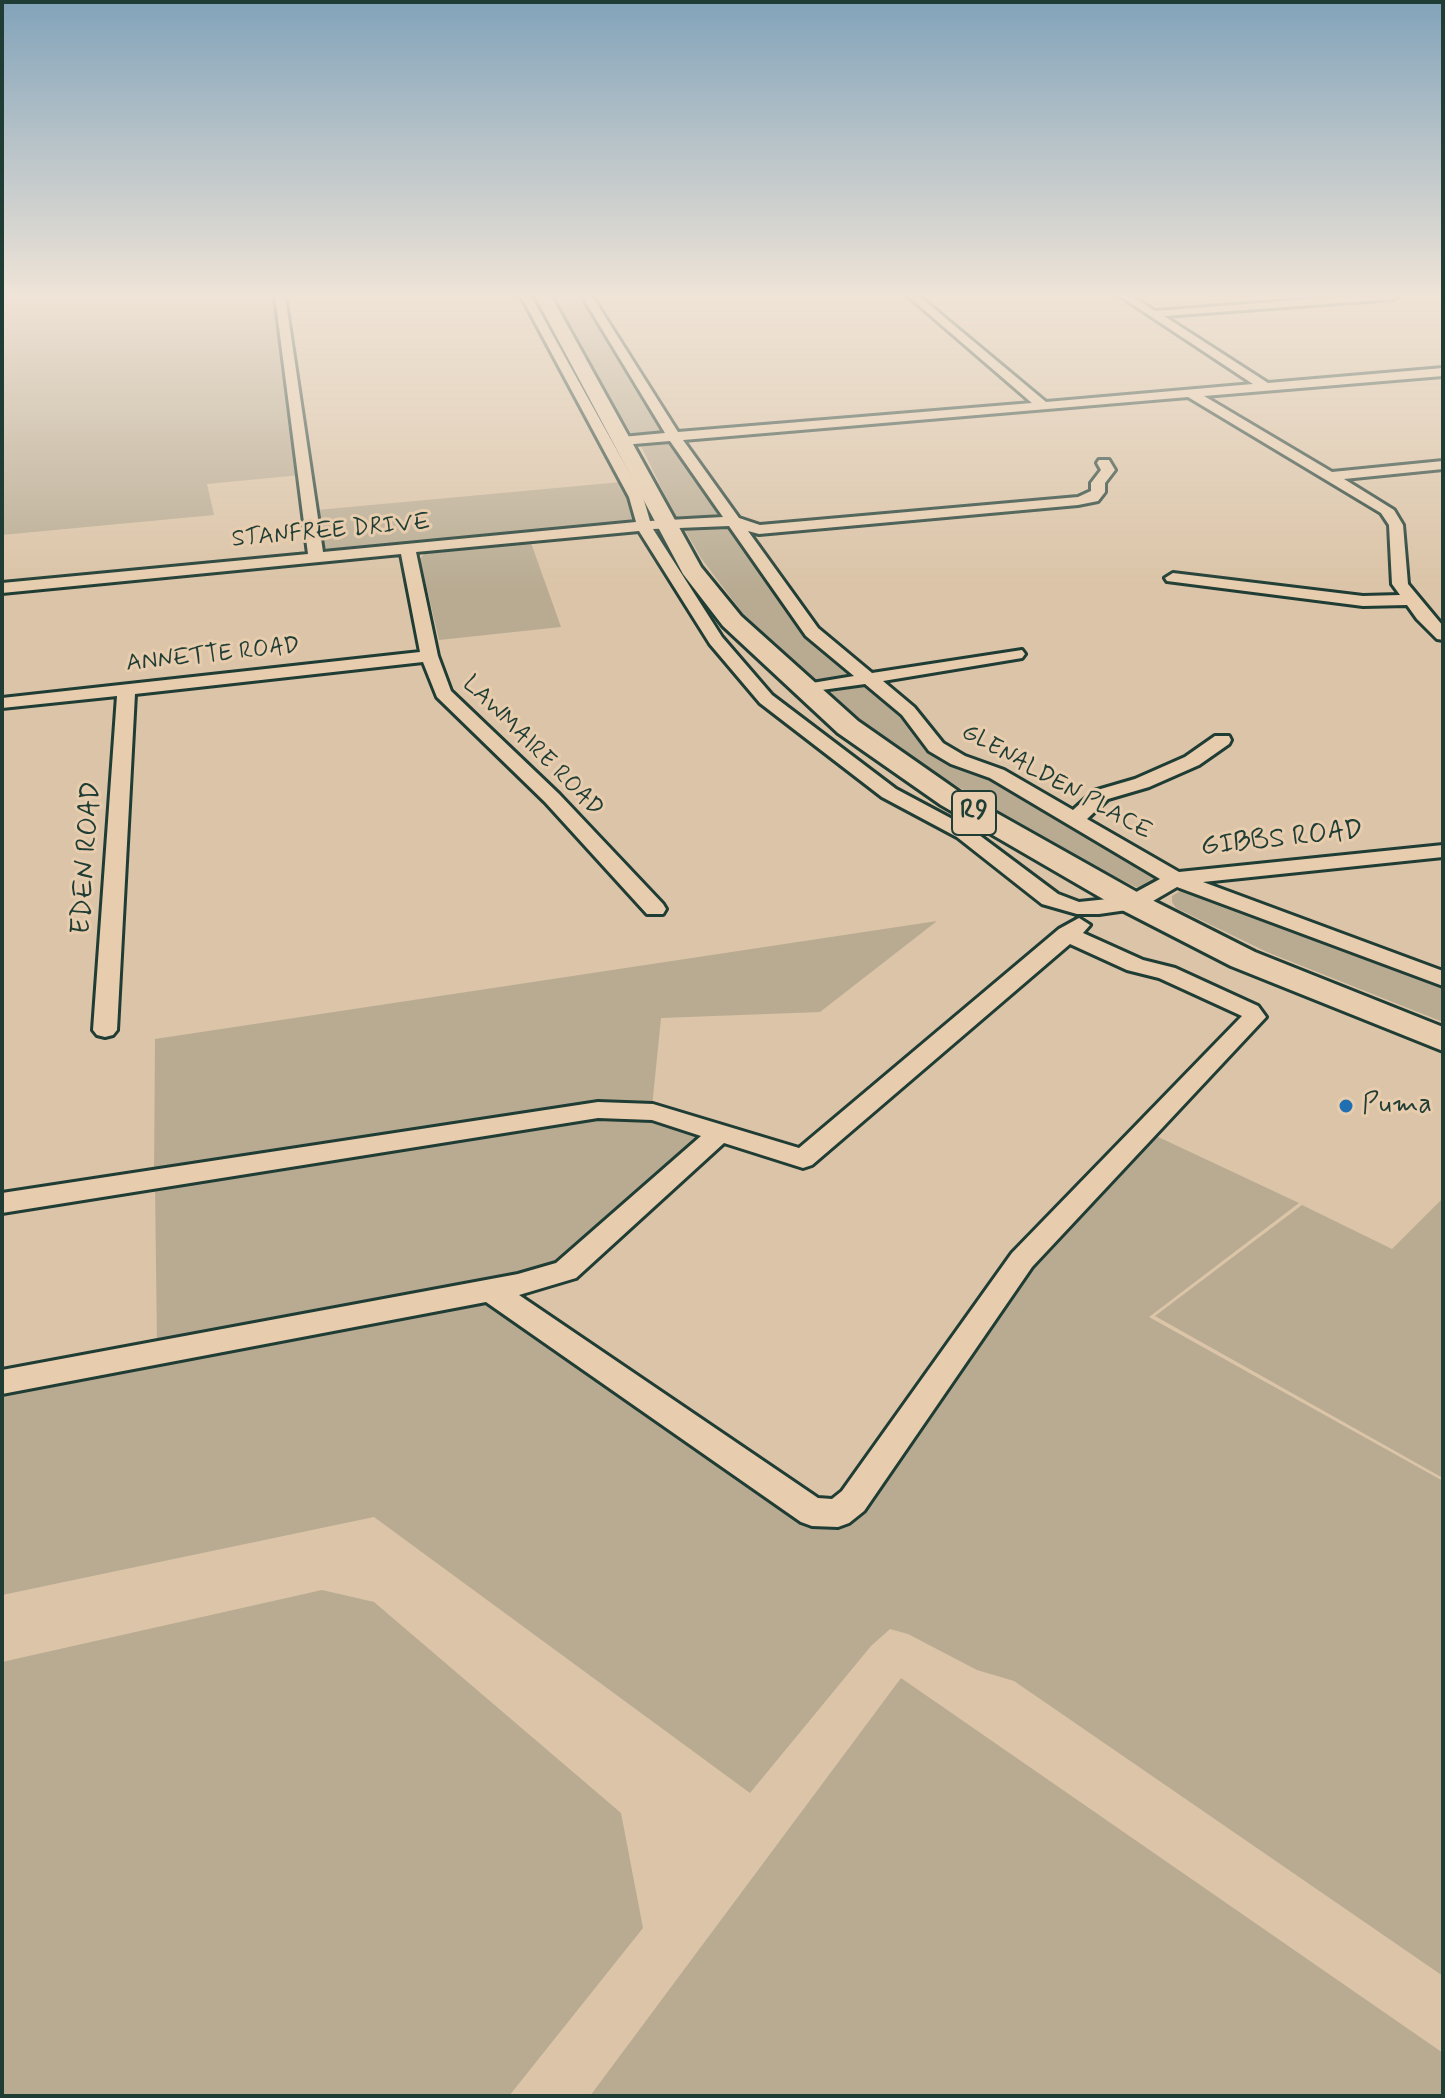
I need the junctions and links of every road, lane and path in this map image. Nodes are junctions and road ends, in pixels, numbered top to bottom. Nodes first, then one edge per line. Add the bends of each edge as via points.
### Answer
1 (294, 394) edge
2 (581, 394) edge
3 (596, 394) edge
4 (647, 394) edge
5 (1030, 394) edge
6 (1180, 394) edge
7 (1192, 394) edge
8 (1044, 406) junction
9 (674, 437) junction
10 (622, 456) junction
11 (1104, 463) dead end
12 (1443, 465) edge
13 (1330, 476) junction
14 (734, 521) junction
15 (654, 525) junction
16 (408, 549) junction
17 (316, 557) junction
18 (1173, 578) dead end
19 (2, 588) edge
20 (1410, 600) junction
21 (1443, 635) edge
22 (1016, 654) dead end
23 (429, 656) junction
24 (865, 678) junction
25 (126, 689) junction
26 (806, 689) junction
27 (2, 703) edge
28 (1222, 740) dead end
29 (1076, 820) junction
30 (1443, 851) edge
31 (1175, 879) junction
32 (1133, 903) junction
33 (1099, 908) junction
34 (655, 909) dead end
35 (1067, 934) junction
36 (1443, 979) edge
37 (105, 1030) dead end
38 (1443, 1040) edge
39 (720, 1133) junction
40 (2, 1203) edge
41 (490, 1290) junction
42 (2, 1382) edge

1 - 17 street
2 - 10 street
3 - 10 highway, R9
4 - 9 street, GLENALDEN PLACE
5 - 8 street
6 - 8 street
7 - 13 street
8 - 9 street
9 - 10 street
9 - 14 street, GLENALDEN PLACE
10 - 15 highway, R9
11 - 14 street, STANFREE DRIVE via 1108,470 1098,492 1078,501 759,530
12 - 13 street
13 - 20 street via 1394,518 1400,584
14 - 15 street, STANFREE DRIVE
14 - 24 street, GLENALDEN PLACE via 812,632
15 - 16 street, STANFREE DRIVE
15 - 26 highway, R9 via 732,621
15 - 33 street via 674,578 716,640 766,699 889,793 964,833 1041,893 1069,906
16 - 17 street, STANFREE DRIVE
16 - 23 street, LAWMAIRE ROAD
17 - 19 street, STANFREE DRIVE
18 - 20 street via 1363,601
20 - 21 street
22 - 24 street
23 - 25 street, ANNETTE ROAD
23 - 34 street, LAWMAIRE ROAD via 450,702 552,798
24 - 26 street
24 - 29 street, GLENALDEN PLACE via 908,711 936,747 997,774
25 - 27 street, ANNETTE ROAD
25 - 37 street, EDEN ROAD
26 - 32 highway, R9 via 848,727 951,799
28 - 29 street via 1192,761 1101,795
29 - 31 street, GLENALDEN PLACE
30 - 31 street, GIBBS ROAD
31 - 32 street, GIBBS ROAD
31 - 36 street, GLENALDEN PLACE
32 - 33 street
32 - 38 highway, R9 via 1243,959
33 - 35 street
35 - 39 street via 803,1159
35 - 41 street via 1135,965 1167,973 1254,1017 1022,1260 853,1501 838,1513 812,1512
39 - 40 street via 653,1112 598,1110
39 - 41 street via 566,1271
41 - 42 street

